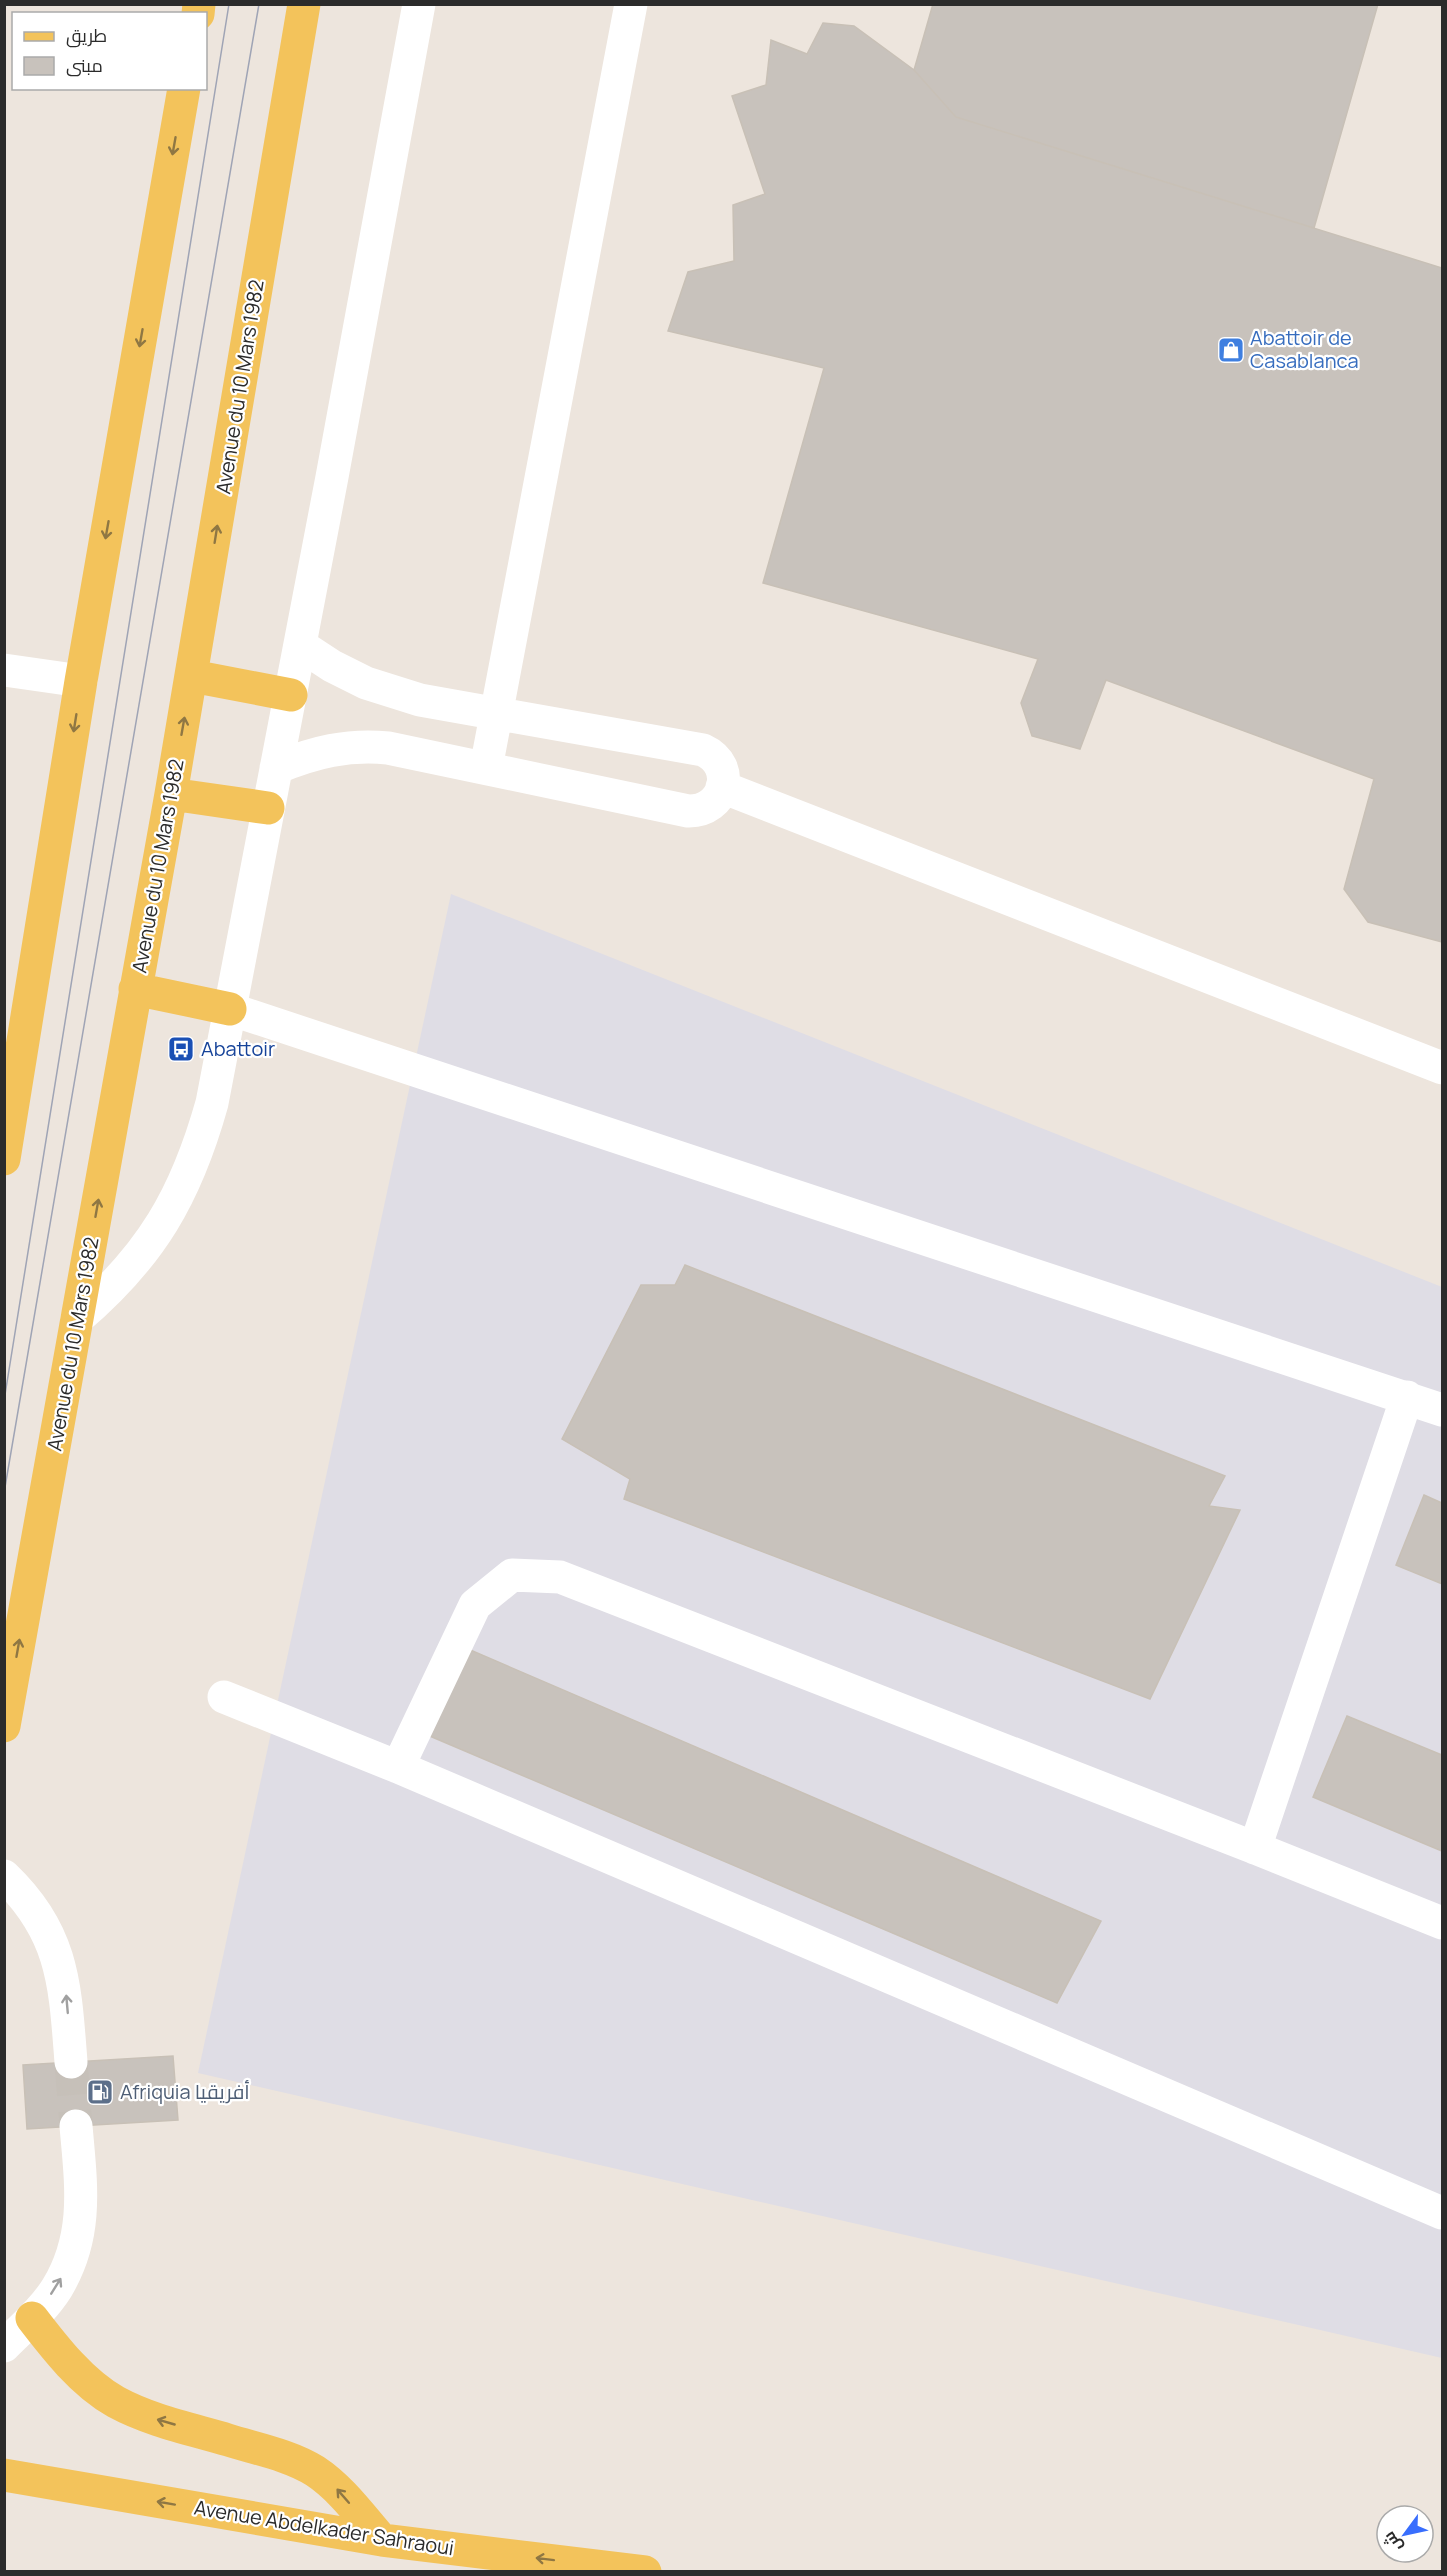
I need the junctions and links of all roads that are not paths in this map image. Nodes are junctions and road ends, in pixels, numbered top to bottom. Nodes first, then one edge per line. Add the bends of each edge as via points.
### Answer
1 (304, 4) edge
2 (419, 4) edge
3 (631, 4) edge
4 (184, 90) edge
5 (300, 645) junction
6 (4, 670) edge
7 (192, 676) junction
8 (81, 681) junction
9 (291, 695) junction
10 (497, 714) junction
11 (276, 768) junction
12 (486, 768) junction
13 (722, 787) junction
14 (171, 794) junction
15 (268, 808) junction
16 (135, 989) junction
17 (230, 1009) junction
18 (1443, 1068) edge
19 (4, 1159) edge
20 (77, 1319) junction
21 (1407, 1397) junction
22 (1443, 1410) edge
23 (224, 1697) dead end
24 (4, 1726) edge
25 (398, 1767) junction
26 (1255, 1848) junction
27 (4, 1876) edge
28 (1443, 1923) edge
29 (71, 2062) tunnel mouth
30 (76, 2126) tunnel mouth
31 (1443, 2213) edge
32 (32, 2318) junction
33 (4, 2346) edge
34 (4, 2475) edge
35 (382, 2540) junction
36 (645, 2571) edge

7 -> 1 main road, Avenue du 10 Mars 1982
2 - 5 street
3 - 10 street
4 -> 8 main road
5 - 9 street
5 - 10 street via 332,666 393,693
6 - 8 street
7 - 9 main road
14 -> 7 main road, Avenue du 10 Mars 1982
8 -> 19 main road
9 - 11 street
10 - 12 street
10 - 13 street via 703,750 721,764
11 - 12 street via 334,748 365,746
11 - 15 street
12 - 13 street via 688,811 710,806
13 - 18 street
14 - 15 main road
14 - 16 main road, Avenue du 10 Mars 1982
15 - 17 street
16 - 17 main road
20 -> 16 main road, Avenue du 10 Mars 1982
17 - 20 street via 212,1103 188,1177 149,1244 103,1297
17 - 21 street
24 -> 20 main road, Avenue du 10 Mars 1982
21 - 22 street
21 - 26 street
23 - 25 street
25 - 26 street via 475,1605 512,1575 560,1577
25 - 31 street
26 - 28 street
29 -> 27 street via 66,1991 57,1956 44,1924 24,1895
32 -> 30 street via 56,2289 79,2232 82,2202
32 - 33 street
35 -> 32 main road via 336,2488 307,2467 267,2451 150,2418 114,2401 85,2379
35 -> 34 main road, Avenue Abdelkader Sahraoui
36 -> 35 main road, Avenue Abdelkader Sahraoui

